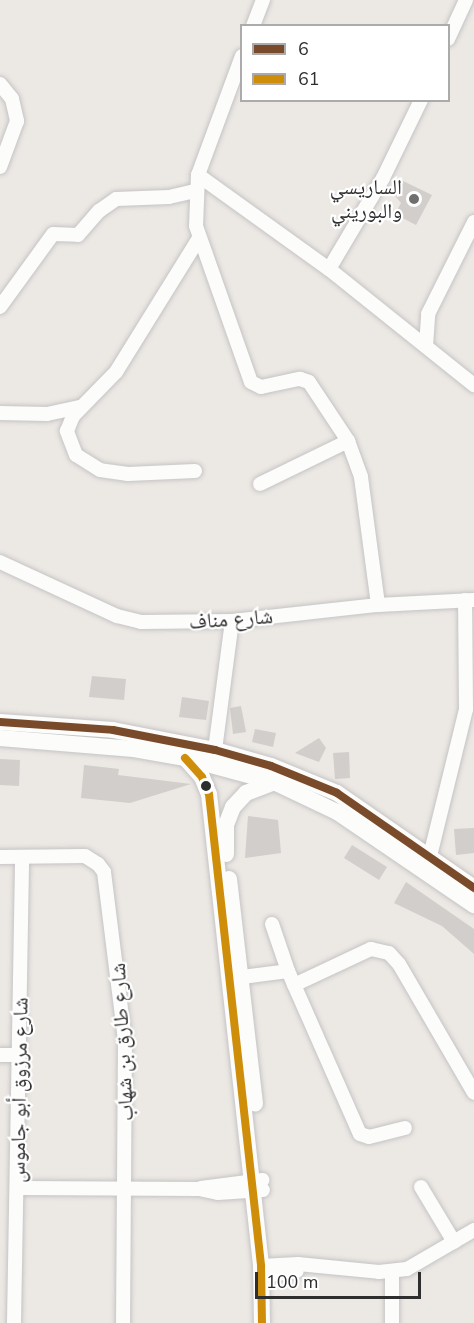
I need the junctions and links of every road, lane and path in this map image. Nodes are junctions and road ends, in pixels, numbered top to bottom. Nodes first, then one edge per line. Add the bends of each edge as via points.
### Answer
1 (263, 0) edge
2 (466, 0) edge
3 (254, 24) edge
4 (450, 35) edge
5 (240, 61) edge
6 (0, 84) edge
7 (421, 102) edge
8 (0, 167) edge
9 (198, 175) junction
10 (194, 191) junction
11 (474, 222) edge
12 (199, 238) junction
13 (470, 247) edge
14 (329, 269) junction
15 (0, 307) edge
16 (426, 346) junction
17 (474, 385) edge
18 (82, 407) junction
19 (0, 413) edge
20 (348, 441) junction
21 (195, 471) dead end
22 (260, 484) dead end
23 (0, 562) edge
24 (470, 600) edge
25 (378, 605) junction
26 (232, 621) junction
27 (0, 722) edge
28 (0, 738) edge
29 (215, 750) junction
30 (185, 758) junction
31 (274, 782) junction
32 (209, 794) junction
33 (239, 799) junction
34 (430, 856) junction
35 (0, 857) edge
36 (22, 857) junction
37 (474, 888) edge
38 (474, 905) edge
39 (272, 924) dead end
40 (288, 971) junction
41 (242, 977) junction
42 (294, 985) junction
43 (0, 1055) edge
44 (19, 1055) junction
45 (474, 1094) edge
46 (405, 1128) dead end
47 (258, 1185) junction
48 (125, 1187) junction
49 (421, 1187) dead end
50 (18, 1188) junction
51 (474, 1230) edge
52 (454, 1242) junction
53 (266, 1271) junction
54 (392, 1272) junction
55 (9, 1322) edge
56 (123, 1323) edge
57 (262, 1323) edge
58 (272, 1323) edge
59 (392, 1323) edge

1 - 3 street
2 - 4 street
5 - 9 street
6 - 8 street via 12,99 17,121
7 - 14 street via 388,169
9 - 10 street
9 - 14 street
10 - 12 street
10 - 15 street via 170,197 117,199 99,211 78,235 53,234
11 - 13 street
12 - 18 street via 116,372
12 - 20 street via 251,382 261,387 300,379 309,382
13 - 16 street via 446,273 428,314
14 - 16 street
16 - 17 street
18 - 19 street via 47,414
18 - 21 street via 70,420 67,438 76,455 92,466 119,474
20 - 22 street
20 - 25 street via 361,477
23 - 26 street, شارع مناف via 131,620
24 - 25 street, شارع مناف
24 - 34 street via 466,709
25 - 26 street, شارع مناف
26 - 29 street
27 - 29 street via 113,730
28 - 30 street via 81,742
29 - 34 street via 308,779 337,793
30 - 31 street
30 - 32 street via 202,777
31 - 33 street via 256,787
31 - 38 street via 337,812
32 - 33 street via 225,793
32 - 47 street
33 - 41 street via 228,816 225,836
34 - 37 street
35 - 36 street, شارع طارق بن شهاب
36 - 44 street, شارع مرزوق أبو جاموس
36 - 48 street, شارع طارق بن شهاب via 85,856 104,872 125,1040
39 - 40 street
40 - 41 street
40 - 42 street
41 - 47 street
42 - 45 street via 371,949 389,953
42 - 46 street via 360,1134 369,1137
43 - 44 street
44 - 50 street, شارع مرزوق أبو جاموس
47 - 48 street via 199,1189
47 - 53 street
48 - 50 street
48 - 56 street, شارع طارق بن شهاب
49 - 52 street
50 - 55 street, شارع مرزوق أبو جاموس
51 - 52 street
52 - 54 street via 420,1264
53 - 54 street via 311,1267
53 - 57 street
53 - 58 street
54 - 59 street

